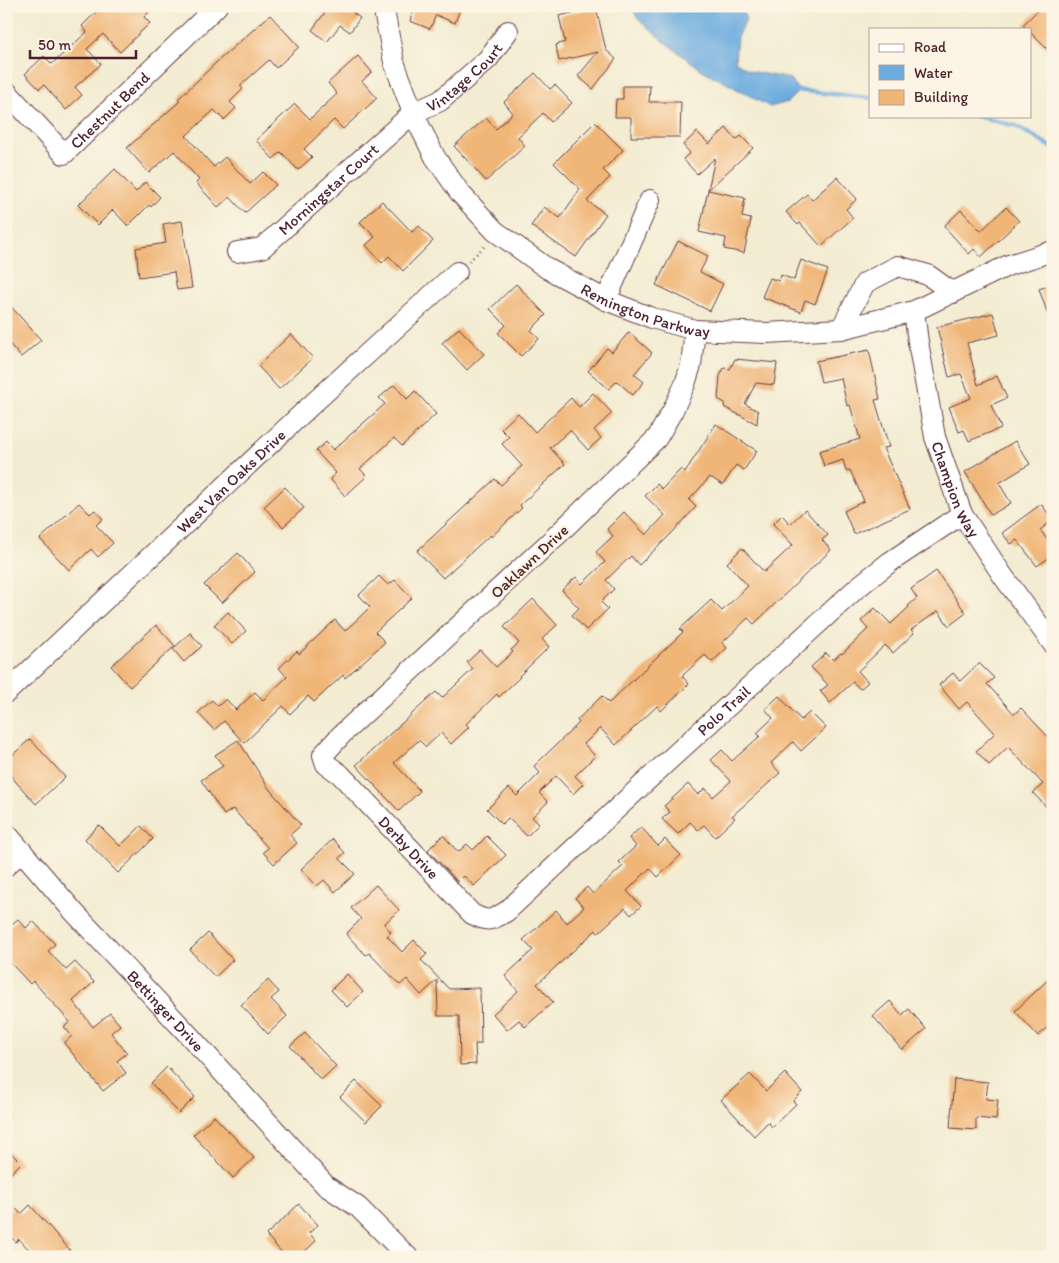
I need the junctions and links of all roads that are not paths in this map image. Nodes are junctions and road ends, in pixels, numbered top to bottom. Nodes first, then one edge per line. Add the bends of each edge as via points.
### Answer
1 (217, 6) edge
2 (385, 6) edge
3 (508, 31) dead end
4 (6, 91) edge
5 (413, 113) junction
6 (650, 200) dead end
7 (1053, 251) edge
8 (237, 252) dead end
9 (457, 272) road end
10 (953, 293) junction
11 (606, 300) junction
12 (914, 311) junction
13 (841, 329) junction
14 (695, 330) junction
15 (962, 514) junction
16 (1053, 644) edge
17 (6, 693) edge
18 (326, 764) joint
19 (6, 833) edge
20 (22, 851) junction
21 (6, 866) edge
22 (496, 918) joint
23 (408, 1257) edge

1 - 4 street, Chestnut Bend via 64,154
2 - 5 street, Remington Parkway via 394,62
3 - 5 street, Vintage Court via 488,60 440,100
5 - 8 street, Morningstar Court via 262,248
5 - 11 street, Remington Parkway via 435,157 460,193 498,234 548,269
6 - 11 street
7 - 10 street, Remington Parkway via 1009,265
9 - 17 street, West Van Oaks Drive
10 - 12 street, Remington Parkway
10 - 13 street via 928,275 898,266 865,283
11 - 14 street, Remington Parkway
12 - 13 street, Remington Parkway
12 - 15 street, Champion Way via 935,437
13 - 14 street, Remington Parkway via 766,334
14 - 18 street, Oaklawn Drive via 685,384 657,438 342,734 323,755
15 - 16 street, Champion Way
15 - 22 street, Polo Trail via 858,587
18 - 22 street, Derby Drive via 340,774 472,914 484,920
19 - 20 street, Bettinger Drive
20 - 21 street
20 - 23 street, Bettinger Drive via 73,911 326,1186 358,1207

